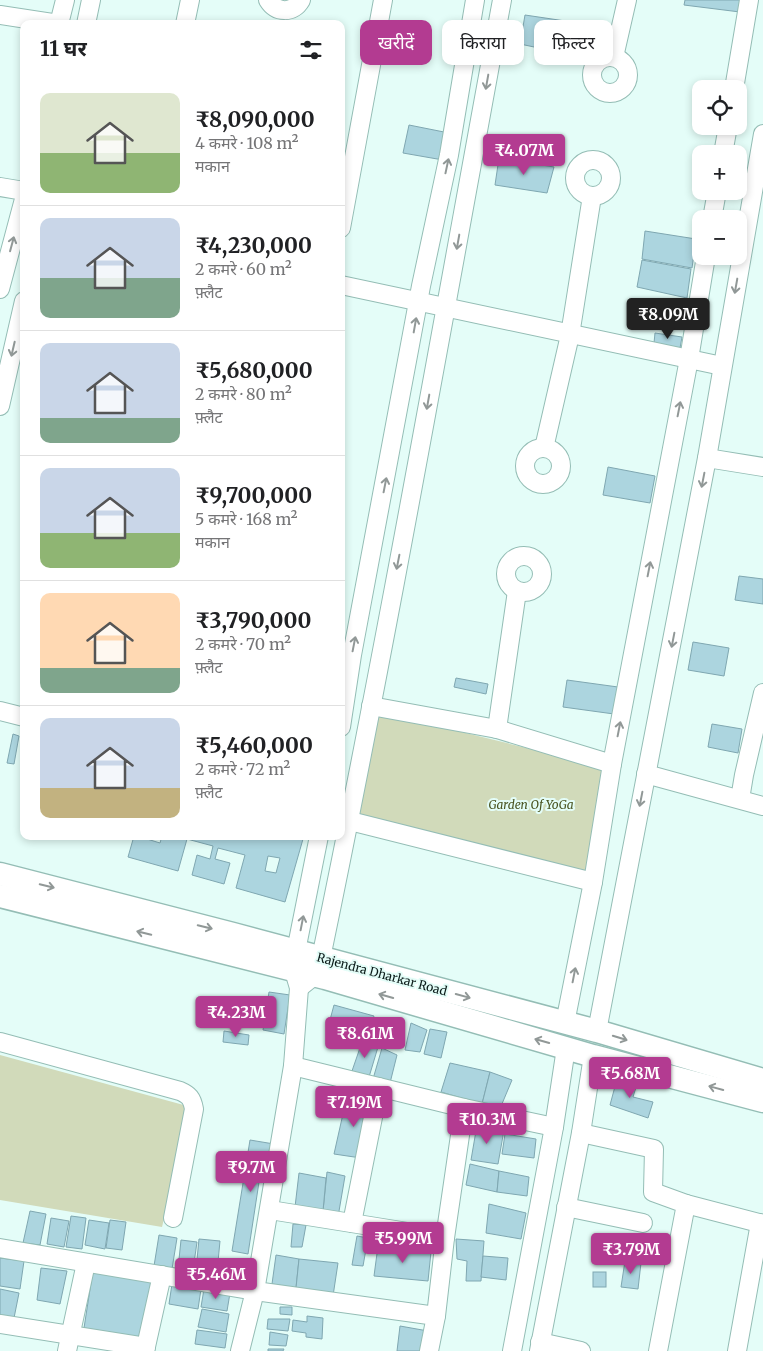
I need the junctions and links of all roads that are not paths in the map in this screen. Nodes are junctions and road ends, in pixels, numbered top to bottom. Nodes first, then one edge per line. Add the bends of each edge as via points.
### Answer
1 (65, 0) edge
2 (91, 0) edge
3 (190, 0) edge
4 (268, 0) edge
5 (301, 0) edge
6 (383, 0) edge
7 (475, 0) edge
8 (502, 0) edge
9 (627, 0) edge
10 (749, 0) edge
11 (0, 15) edge
12 (33, 20) edge
13 (60, 20) edge
14 (87, 20) edge
15 (186, 20) edge
16 (614, 57) dead end
17 (736, 80) edge
18 (763, 134) edge
19 (0, 187) edge
20 (20, 190) edge
21 (592, 196) dead end
22 (345, 206) edge
23 (20, 215) edge
24 (704, 265) edge
25 (0, 285) edge
26 (345, 286) edge
27 (419, 301) junction
28 (446, 307) junction
29 (20, 318) edge
30 (570, 335) junction
31 (688, 359) junction
32 (722, 366) junction
33 (0, 406) edge
34 (544, 448) dead end
35 (707, 458) junction
36 (763, 467) edge
37 (517, 591) dead end
38 (763, 693) edge
39 (345, 701) edge
40 (371, 706) junction
41 (0, 711) edge
42 (20, 716) edge
43 (497, 730) junction
44 (612, 764) junction
45 (646, 774) junction
46 (740, 799) junction
47 (763, 806) edge
48 (350, 821) junction
49 (345, 837) edge
50 (320, 840) edge
51 (344, 840) edge
52 (0, 874) edge
53 (593, 882) junction
54 (0, 896) edge
55 (305, 969) junction
56 (565, 1023) junction
57 (597, 1031) junction
58 (0, 1042) edge
59 (566, 1048) junction
60 (593, 1056) junction
61 (293, 1066) junction
62 (763, 1080) edge
63 (379, 1087) junction
64 (763, 1101) edge
65 (464, 1108) junction
66 (554, 1127) junction
67 (581, 1133) junction
68 (686, 1204) junction
69 (566, 1207) junction
70 (270, 1210) junction
71 (173, 1218) dead end
72 (352, 1223) junction
73 (643, 1223) dead end
74 (762, 1224) edge
75 (445, 1238) junction
76 (0, 1248) edge
77 (86, 1262) junction
78 (162, 1275) junction
79 (255, 1291) junction
80 (436, 1316) junction
81 (0, 1324) edge
82 (69, 1343) edge
83 (540, 1346) edge
84 (146, 1349) edge
85 (240, 1351) edge
86 (429, 1351) edge
87 (512, 1351) edge
88 (581, 1351) edge
89 (658, 1351) edge
90 (737, 1351) edge

1 - 13 street
2 - 14 street
3 - 15 street
4 - 5 street via 283,11 295,7
6 - 22 street
27 -> 7 street via 449,155
8 -> 28 street
9 - 16 street
10 - 17 street
11 - 12 street
18 -> 32 street
19 - 20 street
21 - 30 street
25 -> 23 street
24 - 31 street
26 - 27 street
27 - 28 street
39 -> 27 street
28 - 30 street
28 -> 40 street
29 -> 33 street
30 - 31 street
30 - 34 street
31 - 32 street
44 -> 31 street
32 - 35 street
35 - 36 street
35 -> 45 street
37 - 43 street
38 - 46 street
40 - 43 street
40 - 48 street
41 - 42 street
43 - 44 street
44 - 53 street
45 - 46 street
45 -> 57 street
46 - 47 street
48 - 49 street
48 - 53 street
55 -> 50 street
51 - 55 street
52 -> 55 main road, Rajendra Dharkar Road
56 -> 53 street
55 -> 54 main road, Rajendra Dharkar Road
55 -> 56 main road, Rajendra Dharkar Road
59 -> 55 main road, Rajendra Dharkar Road via 326,978
55 - 61 street
56 - 57 main road, Rajendra Dharkar Road
57 -> 62 main road, Rajendra Dharkar Road
58 - 71 street via 189,1095 194,1109
59 - 60 main road, Rajendra Dharkar Road
59 - 66 street
64 -> 60 main road, Rajendra Dharkar Road
60 - 67 street
61 - 63 street
61 - 70 street
63 - 65 street
63 - 72 street
65 - 66 street
65 - 75 street
66 - 87 street
67 - 68 street via 654,1149 653,1192
67 - 69 street
68 - 74 street
68 - 89 street
69 - 73 street
69 - 83 street
70 - 72 street
70 - 79 street
72 - 75 street
74 - 90 street
75 - 80 street
76 - 77 street
77 - 78 street
77 - 82 street
78 - 79 street
78 - 84 street
79 - 80 street
79 - 85 street
80 - 86 street
81 - 82 street
82 - 84 street
83 - 88 street

